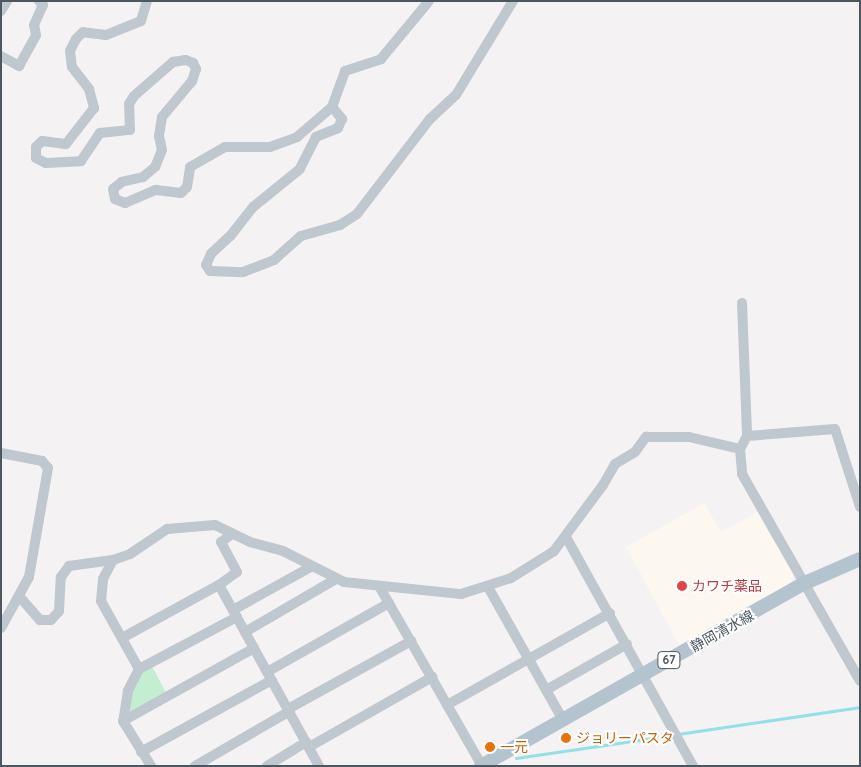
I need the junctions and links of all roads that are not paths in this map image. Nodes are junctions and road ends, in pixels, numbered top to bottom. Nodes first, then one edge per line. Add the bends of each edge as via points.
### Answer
1 (7, 1) edge
2 (40, 1) edge
3 (148, 1) edge
4 (429, 1) edge
5 (513, 1) edge
6 (1, 11) edge
7 (1, 56) edge
8 (332, 107) junction
9 (742, 303) dead end
10 (747, 436) junction
11 (740, 450) junction
12 (1, 453) edge
13 (860, 507) edge
14 (232, 534) junction
15 (566, 537) junction
16 (860, 559) edge
17 (113, 560) junction
18 (311, 567) junction
19 (336, 579) junction
20 (805, 583) junction
21 (218, 585) junction
22 (379, 586) junction
23 (488, 587) junction
24 (19, 596) junction
25 (389, 603) junction
26 (235, 613) junction
27 (610, 613) junction
28 (1, 628) edge
29 (245, 632) junction
30 (122, 638) junction
31 (411, 641) junction
32 (627, 644) junction
33 (254, 648) junction
34 (528, 659) junction
35 (139, 669) junction
36 (642, 675) junction
37 (270, 676) junction
38 (432, 678) junction
39 (860, 681) edge
40 (546, 690) junction
41 (447, 704) junction
42 (289, 710) junction
43 (563, 720) junction
44 (123, 722) junction
45 (308, 745) junction
46 (141, 752) junction
47 (150, 766) edge
48 (195, 766) edge
49 (267, 766) edge
50 (319, 766) edge
51 (482, 766) edge
52 (693, 766) edge

1 - 6 street
2 - 7 street via 43,5 34,25 36,35 19,66
3 - 8 street via 142,21 106,35 83,32 76,39 70,50 72,67 90,89 94,108 66,144 42,141 36,146 36,158 46,162 81,161 100,134 130,130 130,104 134,96 180,60 193,64 196,69 192,81 162,117 161,157 143,178 117,184 113,195 120,202 131,201 156,190 181,193 187,187 190,168 225,147 255,148 288,142
4 - 8 street via 381,59 346,71
5 - 8 street via 456,95 430,119 357,214 340,225 301,236 274,260 243,272 210,271 206,265 211,254 253,207 300,169 316,137 338,128 342,119
9 - 10 street
10 - 11 street
10 - 13 street via 835,428
11 - 15 street via 689,437 646,437 635,452 614,464
11 - 20 street via 742,474
12 - 24 street via 42,461 48,468 29,577
14 - 17 street via 215,525 167,529 130,554
14 - 18 street via 283,552
14 - 21 street via 221,542 237,572
15 - 23 street via 536,564
15 - 27 street
16 - 20 main road, 静岡清水線 / 67
17 - 24 street via 78,563 64,572 60,584 61,606 51,620 40,620
17 - 30 street via 102,584 100,601
18 - 19 street
18 - 26 street
19 - 22 street
19 - 29 street
20 - 36 main road, 静岡清水線 / 67
20 - 39 street
21 - 26 street
21 - 30 street
22 - 23 street via 461,594
22 - 25 street
23 - 34 street
24 - 28 street
25 - 31 street
25 - 37 street
26 - 29 street
26 - 35 street
27 - 32 street
27 - 34 street
29 - 33 street
30 - 35 street
31 - 38 street
31 - 42 street
32 - 36 street
32 - 40 street
33 - 37 street
33 - 44 street
34 - 40 street
34 - 41 street
35 - 44 street via 128,691
36 - 43 main road, 静岡清水線 / 67
36 - 52 street
37 - 42 street
37 - 46 street
38 - 41 street
38 - 45 street
40 - 43 street
41 - 51 street
42 - 45 street
42 - 48 street
43 - 51 main road, 静岡清水線 / 67
44 - 46 street
45 - 49 street
45 - 50 street
46 - 47 street

